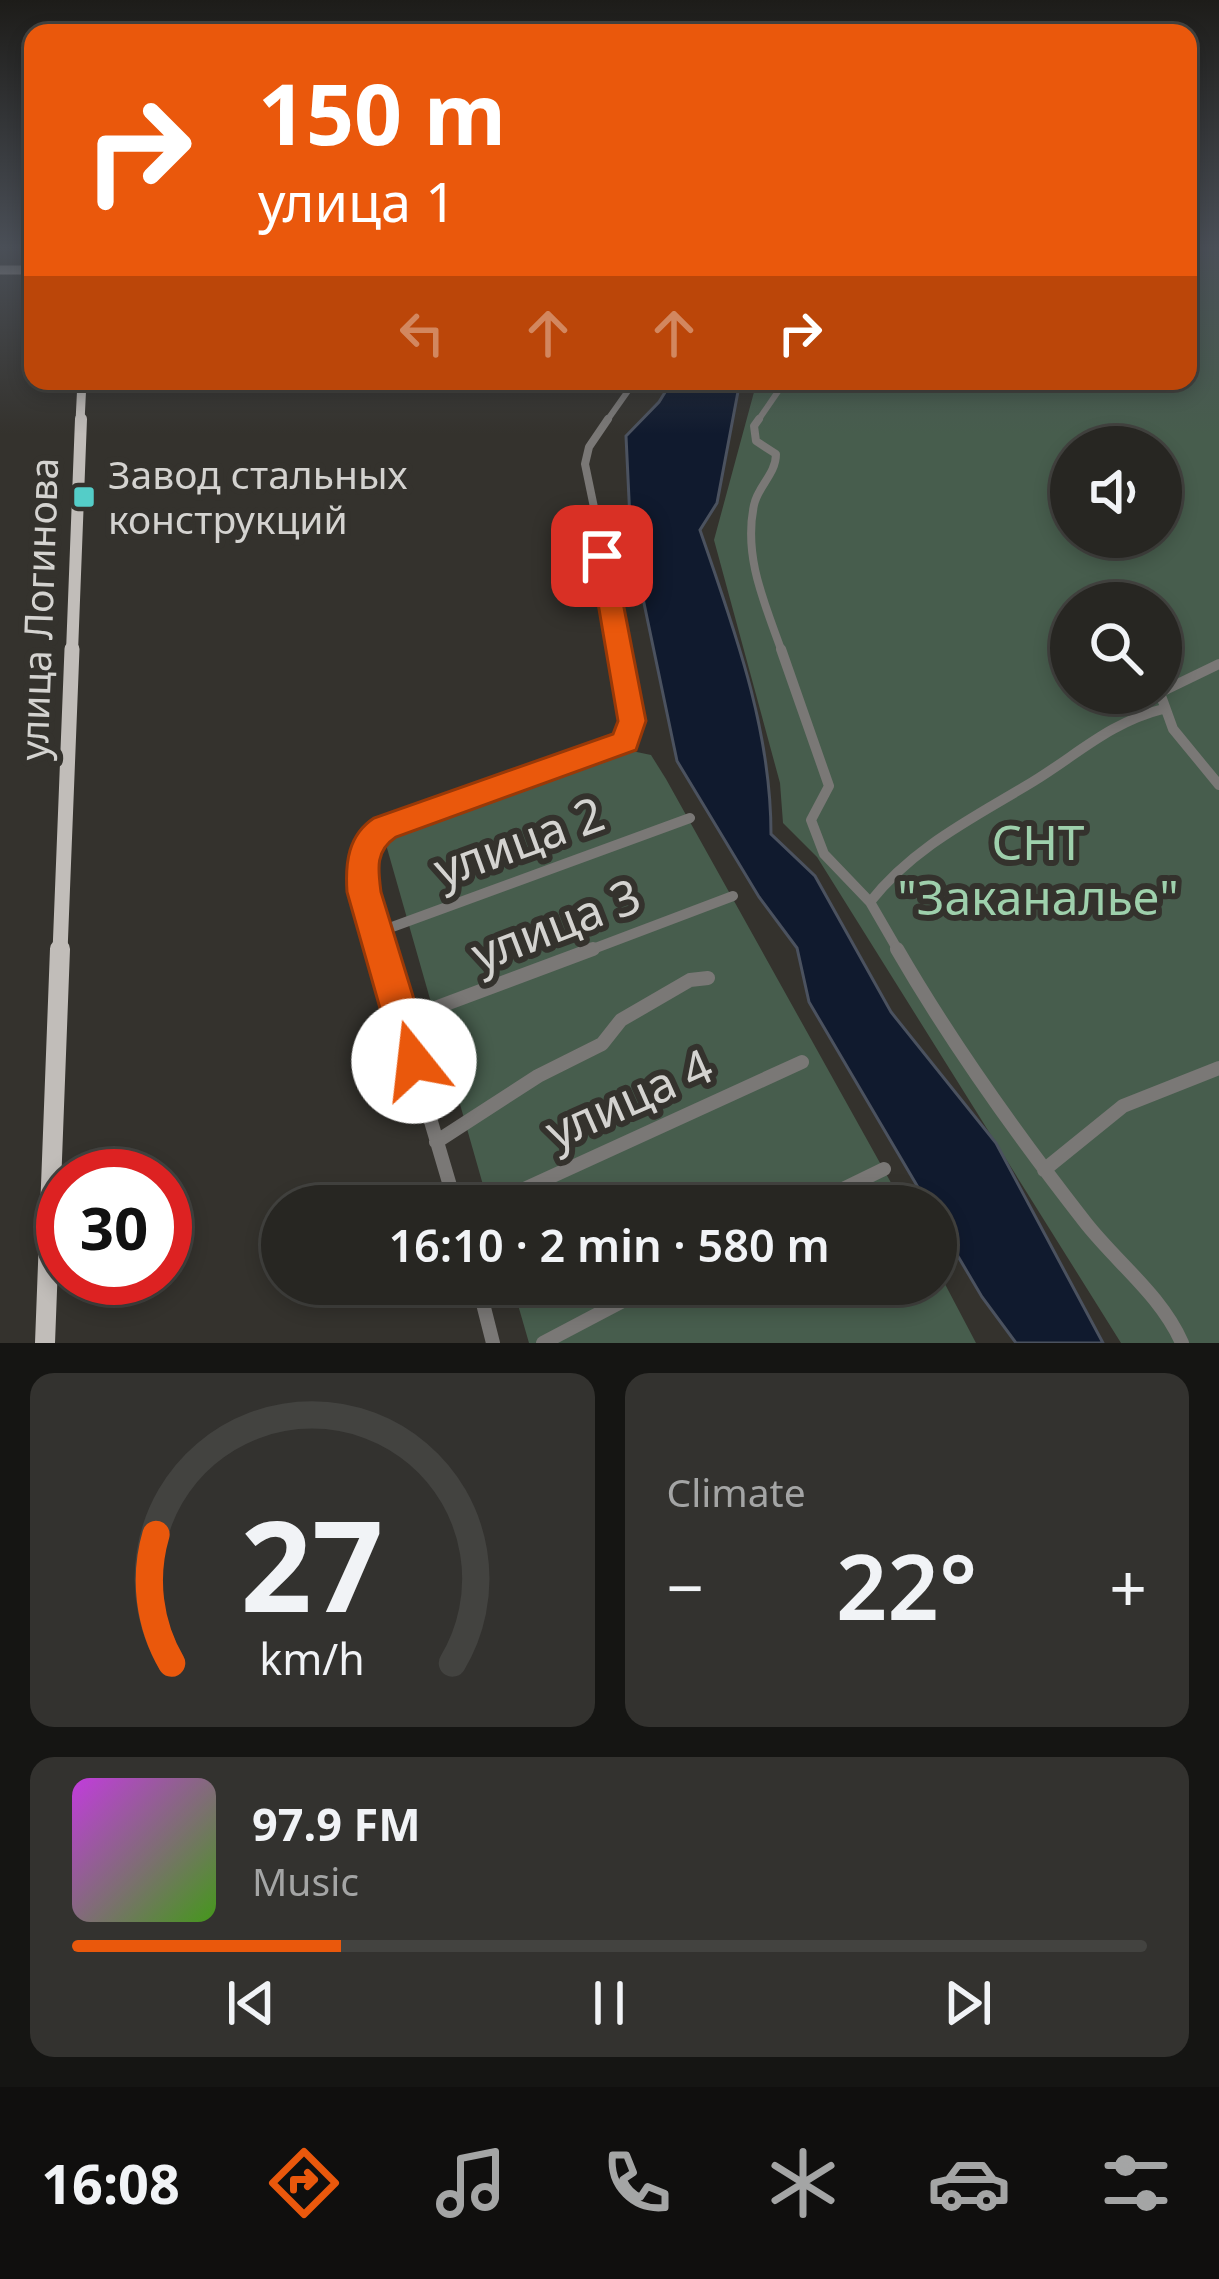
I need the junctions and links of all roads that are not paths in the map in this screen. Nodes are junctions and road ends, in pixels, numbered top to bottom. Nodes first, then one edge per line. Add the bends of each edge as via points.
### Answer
1 (82, 390) edge
2 (629, 390) edge
3 (779, 390) edge
4 (1219, 664) edge
5 (1182, 682) edge
6 (1147, 714) edge
7 (1166, 714) edge
8 (1219, 785) edge
9 (690, 818) dead end
10 (734, 896) dead end
11 (870, 902) junction
12 (374, 934) junction
13 (708, 978) dead end
14 (404, 1020) junction
15 (802, 1062) dead end
16 (1219, 1068) edge
17 (436, 1142) junction
18 (884, 1169) dead end
19 (1044, 1171) junction
20 (449, 1185) edge
21 (533, 1185) edge
22 (851, 1185) edge
23 (483, 1305) edge
24 (615, 1305) edge
25 (44, 1343) edge
26 (493, 1343) edge
27 (543, 1343) edge
28 (1182, 1343) edge

1 - 25 main road, улица Логинова
2 - 12 street via 585,464 632,721 626,742 371,837 361,866
3 - 11 street via 754,426 776,464 754,502 752,566 829,786 812,820 824,854
4 - 5 street
6 - 11 street via 1102,729 1035,781 986,804 886,878
7 - 8 street
9 - 12 street, улица 2
10 - 14 street, улица 3
11 - 19 street via 928,1003
12 - 14 street
13 - 17 street via 621,1020 592,1050
14 - 17 street
15 - 21 street, улица 4
16 - 19 street via 1123,1106
17 - 20 street
18 - 22 street
19 - 28 street via 1171,1316
23 - 26 street
24 - 27 street

